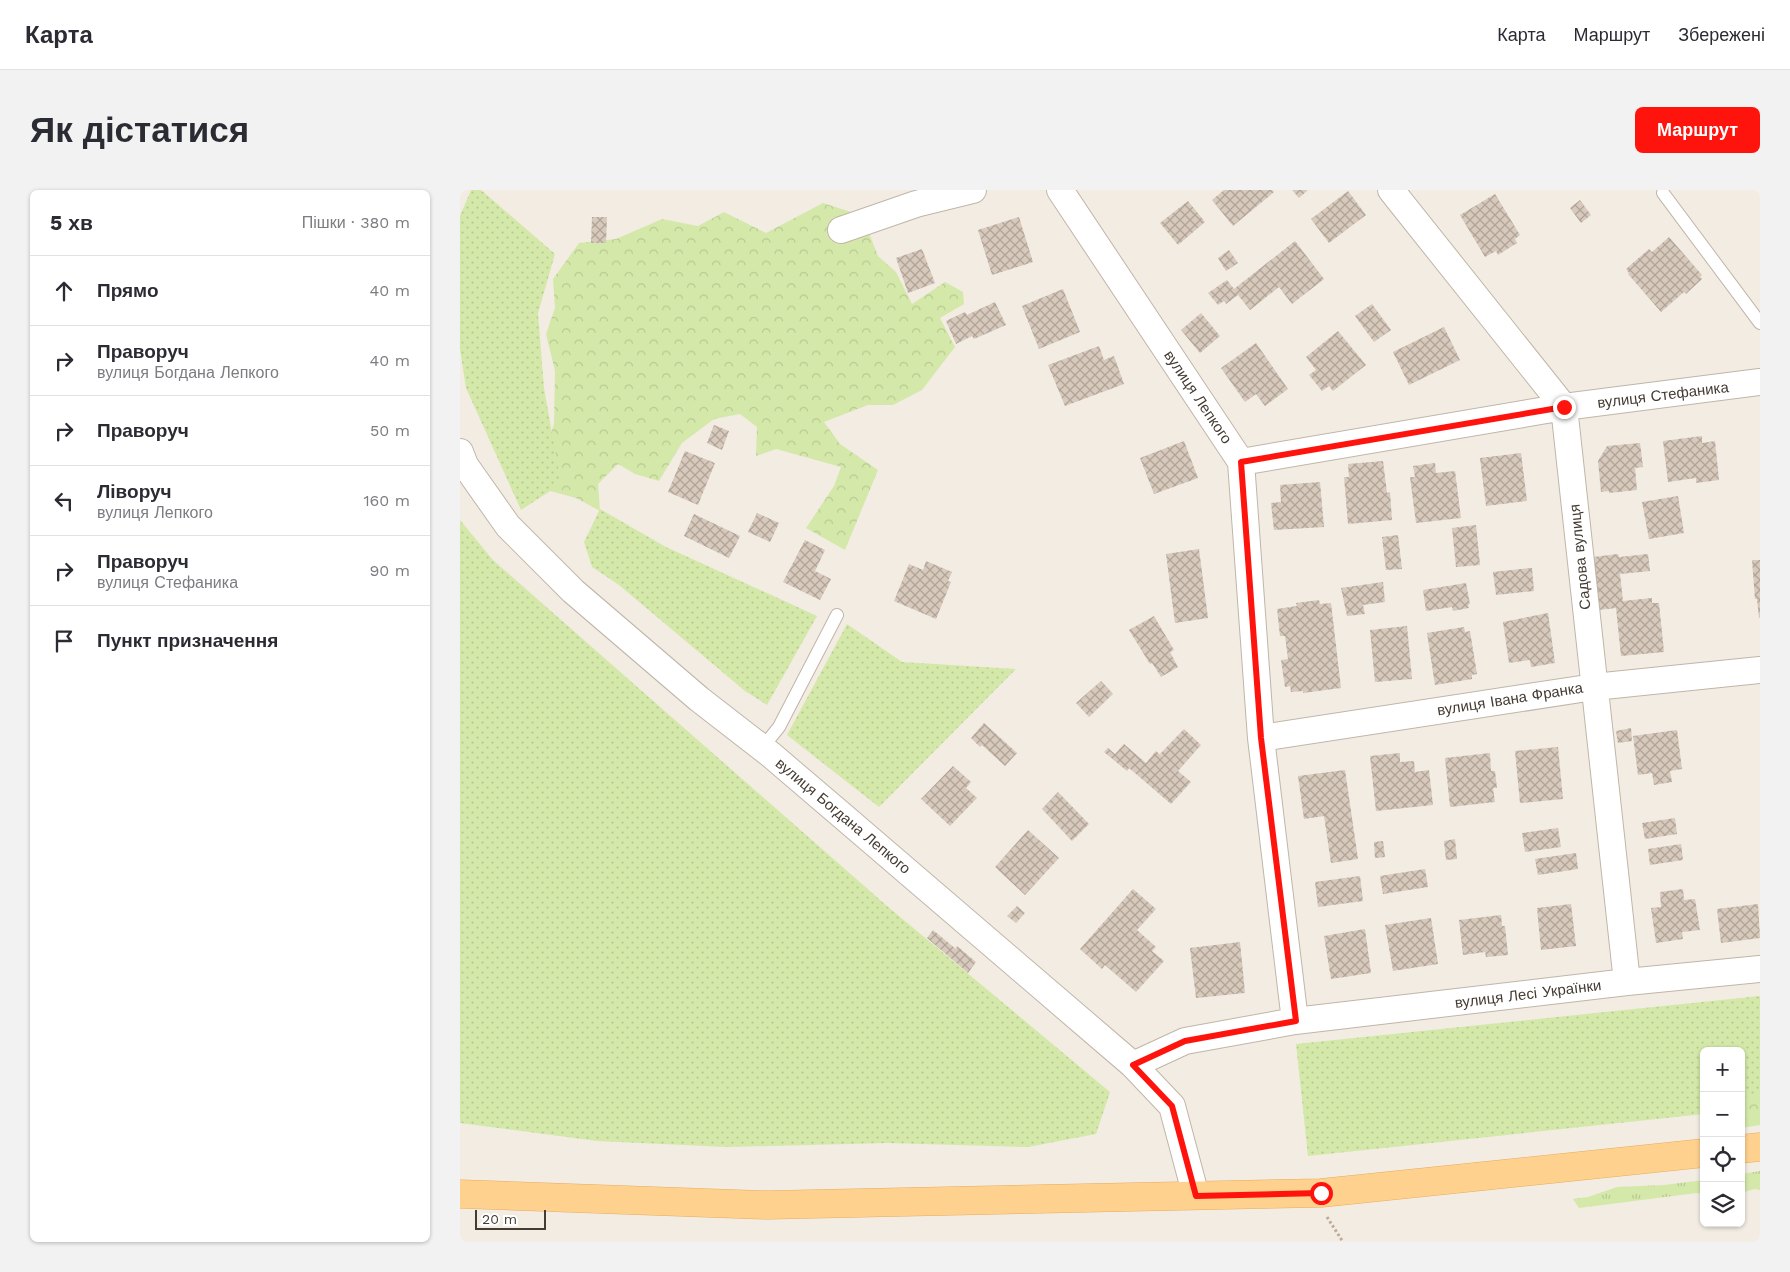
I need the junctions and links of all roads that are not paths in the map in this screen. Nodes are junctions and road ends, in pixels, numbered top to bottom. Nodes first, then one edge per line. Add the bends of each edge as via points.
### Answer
1 (973, 190) edge
2 (1060, 190) edge
3 (1391, 190) edge
4 (1663, 193) dead end
5 (841, 230) dead end
6 (1760, 323) edge
7 (1760, 382) edge
8 (1564, 407) junction
9 (460, 452) edge
10 (1241, 462) junction
11 (837, 615) dead end
12 (1760, 670) edge
13 (1594, 686) junction
14 (1261, 738) junction
15 (762, 748) junction
16 (1760, 969) edge
17 (1627, 982) junction
18 (1296, 1021) junction
19 (1133, 1065) junction
20 (1760, 1147) edge
21 (1745, 1149) edge
22 (1700, 1153) edge
23 (460, 1194) edge
24 (1196, 1196) junction

1 - 5 street via 916,204
2 - 10 street, вулиця Лепкого
3 - 8 street
4 - 6 lane
7 - 8 street, вулиця Стефаника
8 - 10 street, вулиця Стефаника
8 - 13 street, Садова вулиця
9 - 15 street, вулиця Богдана Лепкого via 465,465 508,526 573,591 699,699
10 - 14 street, вулиця Лепкого
11 - 15 lane via 779,727
12 - 13 street, вулиця Івана Франка
13 - 14 street, вулиця Івана Франка
13 - 17 street, Садова вулиця
14 - 18 street, вулиця Лепкого
15 - 19 street, вулиця Богдана Лепкого
16 - 17 street, вулиця Лесі Українки
17 - 18 street, вулиця Лесі Українки
18 - 19 street, вулиця Лесі Українки via 1185,1041
19 - 24 street, вулиця Богдана Лепкого via 1172,1106
20 - 21 main road
22 - 24 main road via 1321,1193
23 - 24 main road via 766,1205

